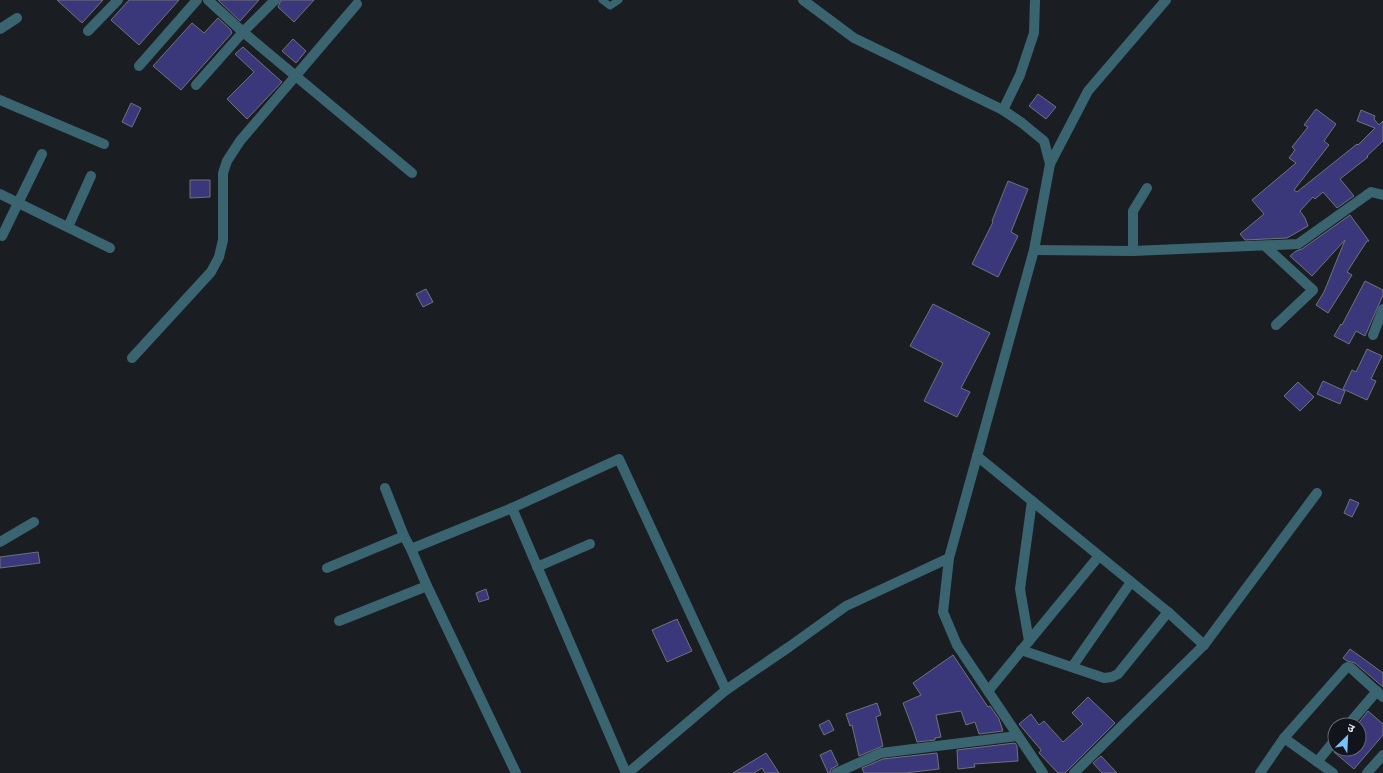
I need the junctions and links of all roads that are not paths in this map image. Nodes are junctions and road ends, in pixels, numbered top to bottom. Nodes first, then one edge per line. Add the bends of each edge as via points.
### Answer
1 (118, 0) edge
2 (197, 0) edge
3 (208, 0) edge
4 (275, 0) edge
5 (602, 0) edge
6 (619, 0) edge
7 (803, 0) edge
8 (1035, 0) edge
9 (1166, 0) edge
10 (357, 4) dead end
11 (16, 18) dead end
12 (0, 29) edge
13 (88, 31) dead end
14 (243, 32) junction
15 (139, 66) dead end
16 (296, 76) junction
17 (196, 85) dead end
18 (0, 100) edge
19 (1003, 110) junction
20 (104, 144) dead end
21 (42, 154) dead end
22 (1050, 164) junction
23 (412, 173) dead end
24 (91, 176) dead end
25 (1147, 188) dead end
26 (0, 194) edge
27 (1383, 195) edge
28 (18, 203) junction
29 (68, 227) junction
30 (2, 236) dead end
31 (1265, 246) junction
32 (110, 248) dead end
33 (1034, 250) junction
34 (1133, 251) junction
35 (1383, 309) edge
36 (1276, 325) dead end
37 (1373, 335) dead end
38 (132, 358) dead end
39 (977, 456) junction
40 (385, 488) dead end
41 (1317, 493) dead end
42 (1032, 502) junction
43 (512, 508) junction
44 (34, 522) dead end
45 (404, 536) junction
46 (0, 542) edge
47 (590, 544) dead end
48 (411, 549) junction
49 (1099, 556) junction
50 (949, 558) junction
51 (537, 567) junction
52 (327, 568) dead end
53 (1131, 582) junction
54 (427, 586) junction
55 (1168, 612) junction
56 (339, 621) dead end
57 (1029, 641) junction
58 (1204, 645) junction
59 (1022, 650) junction
60 (1072, 667) junction
61 (726, 690) junction
62 (988, 691) junction
63 (1380, 694) edge
64 (1356, 717) edge
65 (1017, 736) junction
66 (1284, 738) junction
67 (1327, 750) edge
68 (1383, 755) edge
69 (1317, 762) junction
70 (516, 773) edge
71 (627, 773) edge
72 (836, 773) edge
73 (1043, 773) edge
74 (1074, 773) edge
75 (1260, 773) edge
76 (1333, 773) edge
77 (1367, 773) edge

1 - 13 street
2 - 15 street
3 - 14 street
4 - 14 street
5 - 6 lane via 610,6
7 - 19 street via 854,38
8 - 19 street via 1034,33 1020,75
9 - 22 street via 1088,91
10 - 16 street
11 - 12 street
14 - 16 street
14 - 17 street
16 - 23 street
16 - 38 street via 226,161 223,173 223,240 219,257 211,272
18 - 20 street
19 - 22 street via 1044,141
21 - 28 street
22 - 33 street
24 - 29 street
25 - 34 street via 1133,211
26 - 28 street
27 - 31 street via 1371,192 1298,244
28 - 29 street
28 - 30 street
29 - 32 street
31 - 34 street
31 - 36 street via 1314,290
33 - 34 street
33 - 39 street
35 - 37 street
39 - 42 street
39 - 50 street
40 - 45 street
41 - 58 street
42 - 49 street
42 - 57 street via 1020,589
43 - 48 street
43 - 51 street
43 - 61 street via 619,459
44 - 46 street
45 - 48 street
45 - 52 street
47 - 51 street
48 - 54 street
49 - 53 street
49 - 57 street
50 - 61 street via 846,606
50 - 62 street via 943,612 957,645
51 - 71 street
53 - 55 street
53 - 60 street
54 - 56 street
54 - 70 street
55 - 58 street
55 - 60 street via 1112,678 1104,678
57 - 59 street
58 - 74 street
59 - 60 street
59 - 62 street
61 - 71 street
62 - 65 street
63 - 64 street
63 - 66 street via 1348,667
65 - 72 street via 881,753
65 - 73 street
66 - 69 street
66 - 75 street
67 - 69 street
68 - 77 street
69 - 76 street

